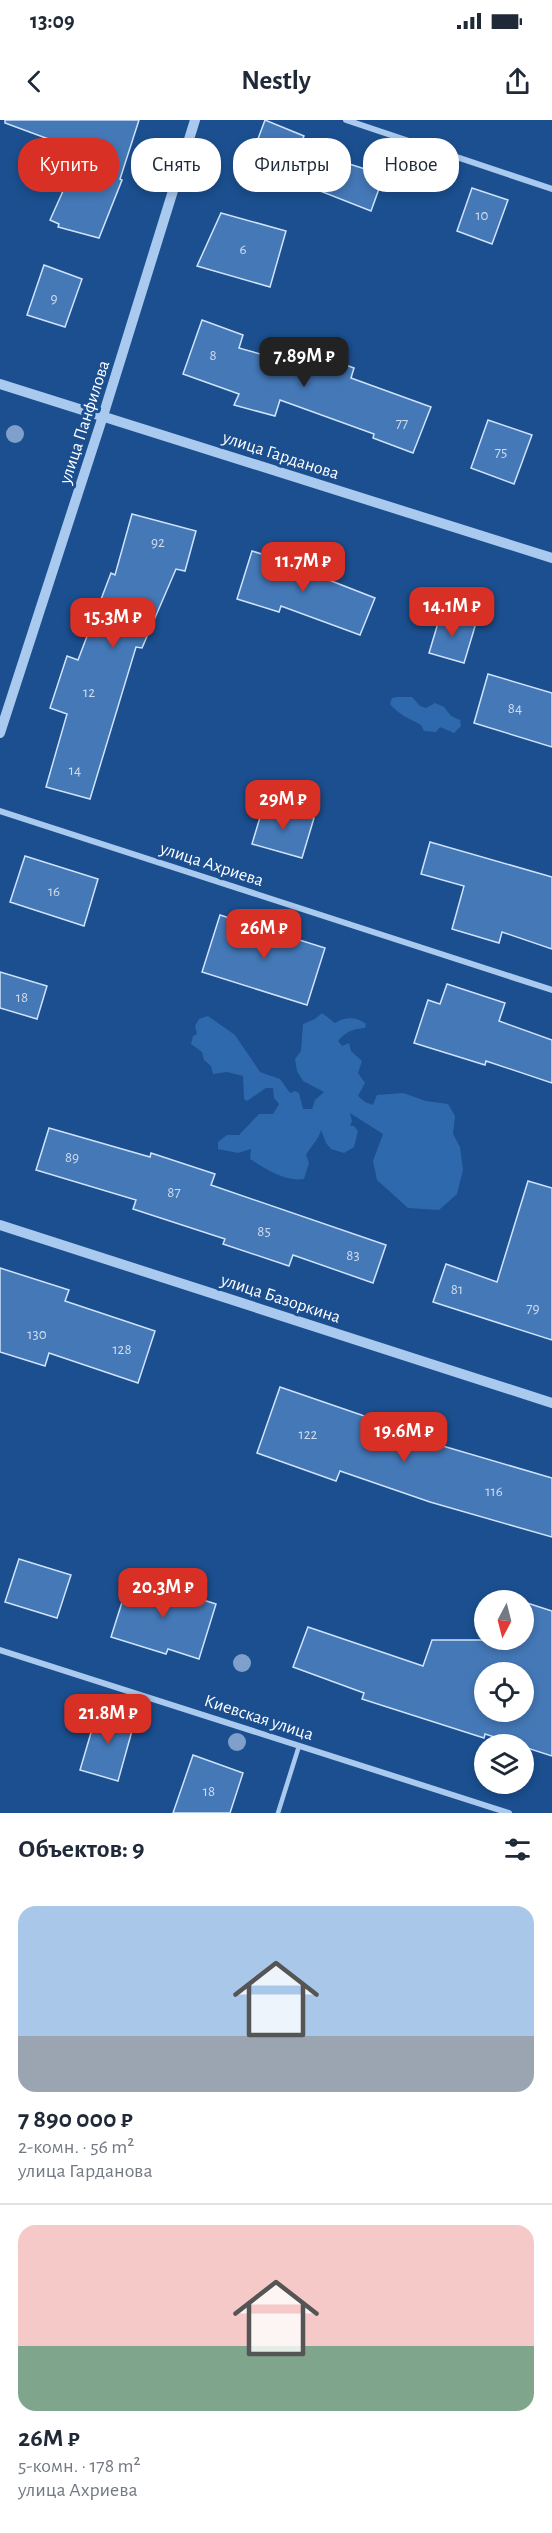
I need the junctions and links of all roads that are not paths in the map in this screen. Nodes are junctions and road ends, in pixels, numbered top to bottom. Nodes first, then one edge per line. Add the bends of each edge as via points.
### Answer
1 (195, 120) edge
2 (346, 120) edge
3 (552, 189) edge
4 (0, 384) edge
5 (103, 416) junction
6 (552, 558) edge
7 (0, 734) edge
8 (0, 811) edge
9 (552, 990) edge
10 (0, 1225) edge
11 (552, 1403) edge
12 (0, 1650) edge
13 (299, 1746) junction
14 (278, 1813) edge
15 (509, 1813) edge

1 - 5 street, улица Панфилова
2 - 3 street
4 - 5 street, улица Гарданова
5 - 6 street, улица Гарданова
5 - 7 street, улица Панфилова
8 - 9 street, улица Ахриева
10 - 11 street, улица Базоркина
12 - 13 street, Киевская улица
13 - 14 lane
13 - 15 street, Киевская улица

